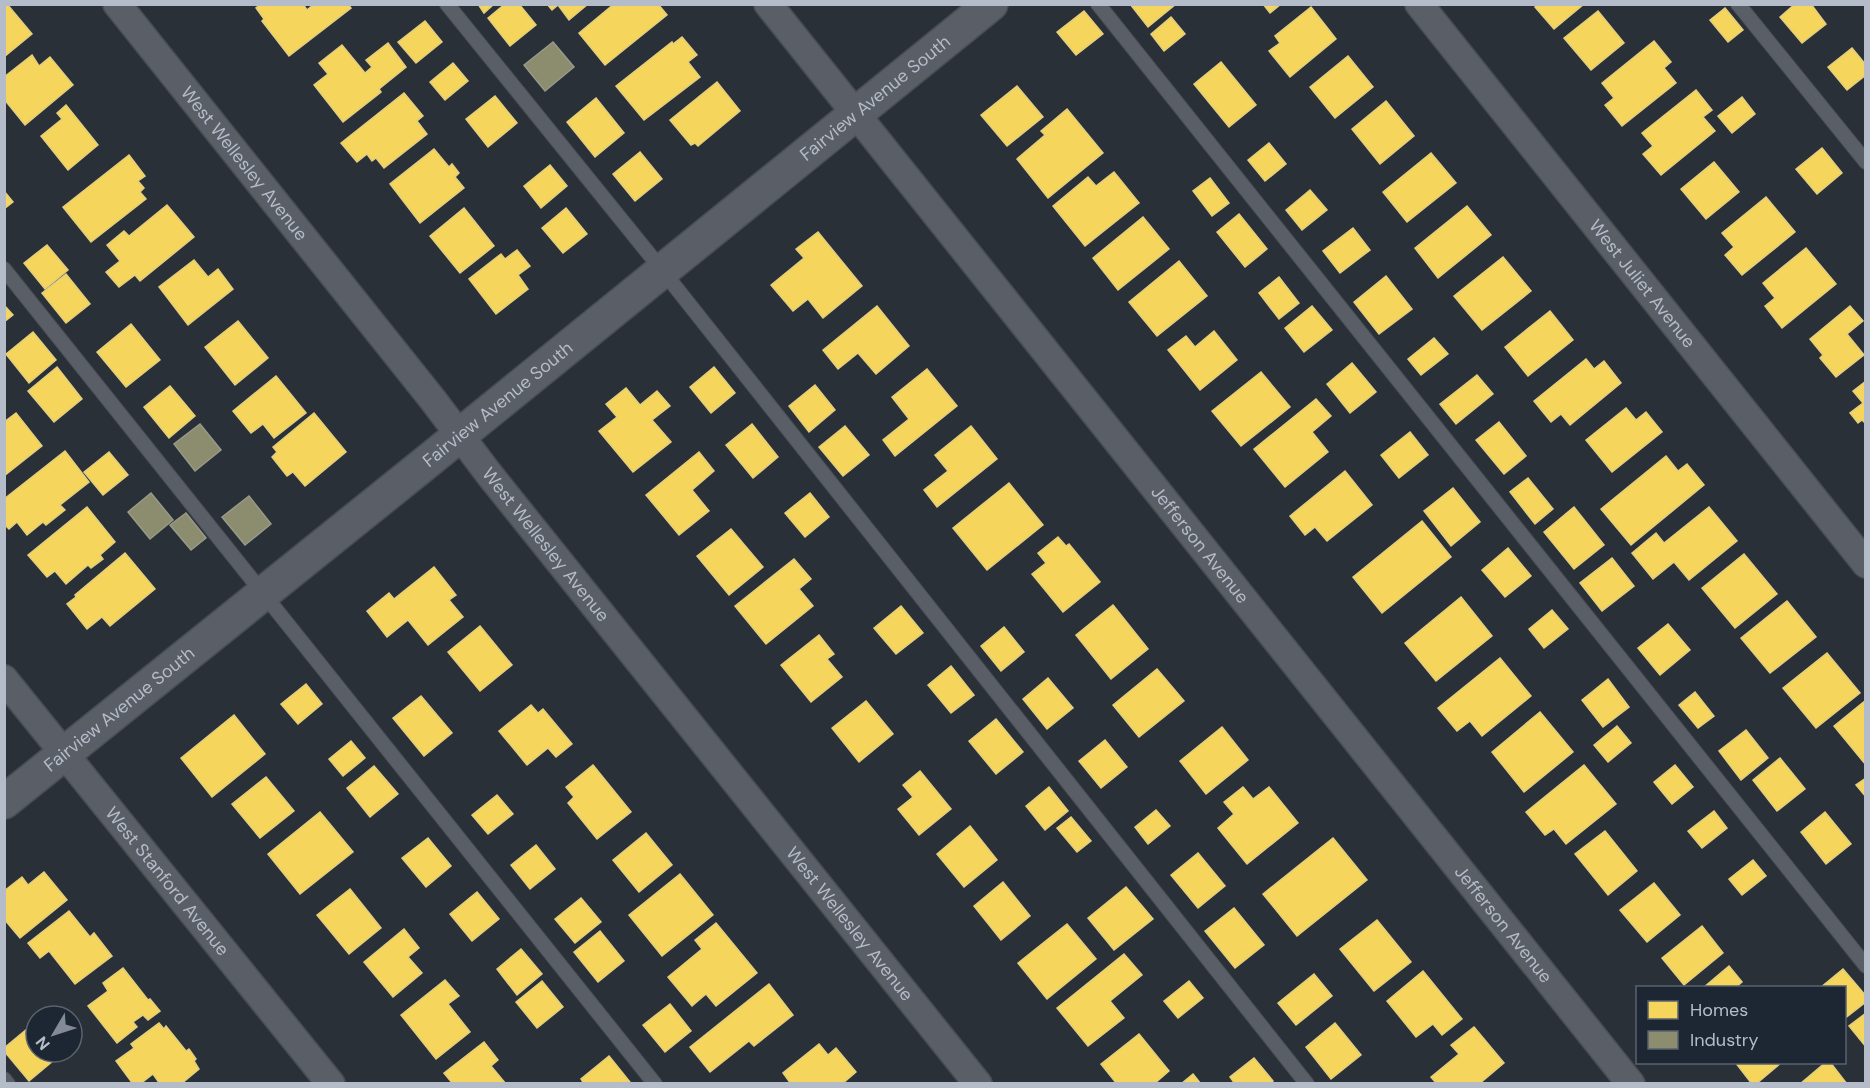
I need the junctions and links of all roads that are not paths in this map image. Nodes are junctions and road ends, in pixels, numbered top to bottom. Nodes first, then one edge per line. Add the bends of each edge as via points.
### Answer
1 (117, 4) edge
2 (447, 4) edge
3 (768, 4) edge
4 (991, 4) edge
5 (1098, 4) edge
6 (1419, 4) edge
7 (1738, 4) edge
8 (856, 115) junction
9 (1866, 162) edge
10 (4, 269) edge
11 (662, 270) junction
12 (459, 436) junction
13 (1866, 564) edge
14 (264, 592) junction
15 (4, 679) edge
16 (64, 754) junction
17 (4, 802) edge
18 (1866, 966) edge
19 (4, 1078) edge
20 (8, 1083) edge
21 (331, 1083) edge
22 (656, 1083) edge
23 (978, 1083) edge
24 (1307, 1083) edge
25 (1631, 1083) edge

1 - 12 street, West Wellesley Avenue
2 - 11 lane
3 - 8 street, Jefferson Avenue
4 - 8 street, Fairview Avenue South
5 - 18 lane
6 - 13 street, West Juliet Avenue
7 - 9 lane
8 - 11 street, Fairview Avenue South
8 - 25 street, Jefferson Avenue
10 - 14 lane
11 - 12 street, Fairview Avenue South
11 - 24 lane
12 - 14 street, Fairview Avenue South
12 - 23 street, West Wellesley Avenue
14 - 16 street, Fairview Avenue South
14 - 22 lane
15 - 16 street, West Stanford Avenue
16 - 17 street, Fairview Avenue South
16 - 21 street, West Stanford Avenue
19 - 20 lane

